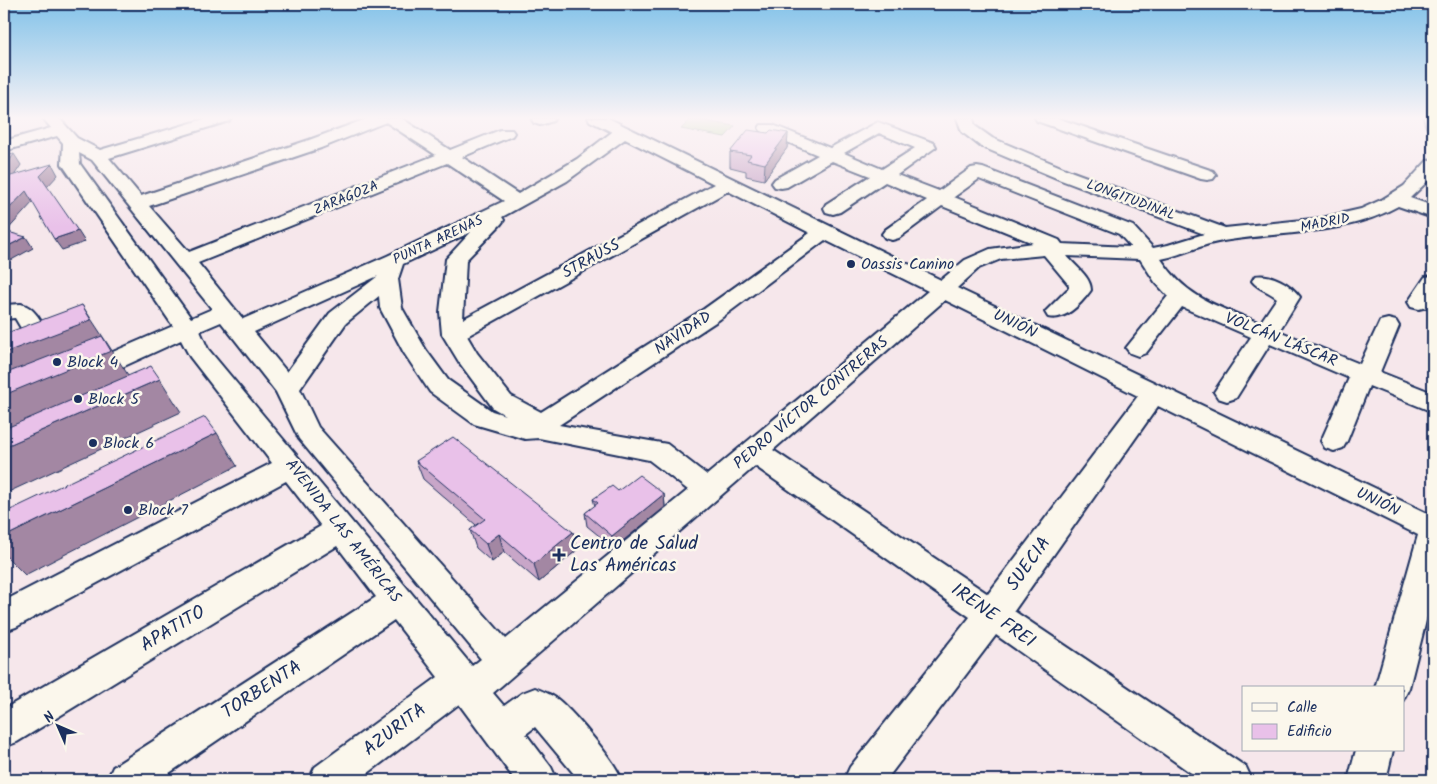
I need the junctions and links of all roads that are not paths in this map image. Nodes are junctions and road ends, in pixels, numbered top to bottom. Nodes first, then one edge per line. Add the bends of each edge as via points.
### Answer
1 (68, 155) edge
2 (103, 155) edge
3 (284, 155) edge
4 (452, 155) edge
5 (596, 155) edge
6 (668, 155) edge
7 (831, 155) edge
8 (833, 155) edge
9 (916, 155) edge
10 (1016, 155) edge
11 (1149, 155) edge
12 (98, 156) joint
13 (448, 156) junction
14 (1431, 170) edge
15 (884, 175) junction
16 (1208, 175) dead end
17 (781, 183) dead end
18 (727, 184) junction
19 (940, 198) junction
20 (1396, 199) junction
21 (137, 204) junction
22 (511, 205) junction
23 (833, 208) dead end
24 (1433, 212) edge
25 (1003, 224) junction
26 (824, 232) junction
27 (892, 234) dead end
28 (1225, 234) junction
29 (1201, 243) joint
30 (1058, 250) junction
31 (1007, 251) junction
32 (1145, 254) junction
33 (185, 261) junction
34 (391, 270) junction
35 (1263, 281) dead end
36 (1433, 282) edge
37 (944, 289) junction
38 (1179, 296) junction
39 (1419, 302) dead end
40 (4, 312) edge
41 (1056, 312) dead end
42 (233, 320) junction
43 (1388, 326) dead end
44 (187, 329) junction
45 (454, 334) junction
46 (1265, 334) junction
47 (38, 340) edge
48 (1138, 348) dead end
49 (1364, 375) junction
50 (65, 382) edge
51 (287, 389) junction
52 (1154, 392) junction
53 (1227, 392) dead end
54 (1433, 403) edge
55 (540, 429) junction
56 (1334, 441) dead end
57 (754, 451) junction
58 (291, 466) junction
59 (707, 490) junction
60 (341, 529) junction
61 (1433, 530) edge
62 (1433, 534) edge
63 (398, 600) junction
64 (7, 610) edge
65 (992, 615) junction
66 (505, 662) junction
67 (465, 685) junction
68 (1393, 686) edge
69 (4, 728) edge
70 (500, 732) junction
71 (1374, 752) edge
72 (126, 780) edge
73 (328, 780) edge
74 (538, 780) edge
75 (603, 780) edge
76 (863, 780) edge
77 (1232, 780) edge
78 (1367, 780) edge

1 - 44 street, AVENIDA LAS AMÉRICAS via 71,164
2 - 12 street
3 - 21 street
4 - 13 street, ZARAGOZA
5 - 22 street, PUNTA ARENAS
6 - 18 street, UNIÓN
7 - 17 street
8 - 15 street
9 - 15 street
10 - 28 street, LONGITUDINAL
11 - 16 street
12 - 21 street, AVENIDA LAS AMÉRICAS
13 - 22 street
13 - 33 street, ZARAGOZA
14 - 20 street, MADRID
15 - 19 street
15 - 23 street
18 - 26 street, UNIÓN
18 - 45 street, STRAUSS
19 - 25 street
19 - 27 street
19 - 32 street, VOLCÁN LÁSCAR via 977,172 1126,230 1139,241
20 - 24 street
20 - 28 street, MADRID via 1369,212 1328,224
21 - 33 street, AVENIDA LAS AMÉRICAS
22 - 34 street, PUNTA ARENAS
22 - 45 street via 456,259 451,312
25 - 30 street
25 - 31 street
26 - 37 street, UNIÓN
26 - 55 street, NAVIDAD via 738,296 546,421
28 - 29 street, MADRID
29 - 32 street, PEDRO VÍCTOR CONTRERAS via 1175,251
30 - 31 street, PEDRO VÍCTOR CONTRERAS
30 - 32 street, PEDRO VÍCTOR CONTRERAS
30 - 41 street via 1080,284 1080,290
31 - 37 street, PEDRO VÍCTOR CONTRERAS via 972,264
32 - 38 street, VOLCÁN LÁSCAR
33 - 42 street, AVENIDA LAS AMÉRICAS
34 - 42 street, PUNTA ARENAS
34 - 51 street via 338,318
34 - 55 street via 391,308 416,354 439,386 483,418 525,430
35 - 46 street via 1289,297
36 - 39 street
37 - 52 street, UNIÓN
37 - 57 street, PEDRO VÍCTOR CONTRERAS
38 - 46 street, VOLCÁN LÁSCAR
38 - 48 street
40 - 47 street via 21,311
42 - 44 street
42 - 51 street, AVENIDA LAS AMÉRICAS
43 - 49 street via 1371,367
44 - 50 street
44 - 58 street, AVENIDA LAS AMÉRICAS via 198,352
45 - 55 street via 467,358 502,402 536,422
46 - 49 street, VOLCÁN LÁSCAR
46 - 53 street
49 - 54 street, VOLCÁN LÁSCAR
49 - 56 street
51 - 66 street, AVENIDA LAS AMÉRICAS via 308,432
52 - 61 street, UNIÓN
52 - 65 street, SUECIA
55 - 59 street via 657,452
57 - 59 street, PEDRO VÍCTOR CONTRERAS
57 - 65 street, IRENE FREI
58 - 60 street, AVENIDA LAS AMÉRICAS
58 - 64 street
59 - 66 street, PEDRO VÍCTOR CONTRERAS
60 - 63 street, AVENIDA LAS AMÉRICAS
60 - 69 street, APATITO
62 - 68 street
63 - 67 street, AVENIDA LAS AMÉRICAS
63 - 72 street, TORBENTA
65 - 76 street, SUECIA
65 - 77 street, IRENE FREI
66 - 67 street, PEDRO VÍCTOR CONTRERAS
67 - 70 street, AVENIDA LAS AMÉRICAS
67 - 73 street, AZURITA
70 - 74 street, AVENIDA LAS AMÉRICAS
70 - 75 street via 534,705 549,715
71 - 78 street

